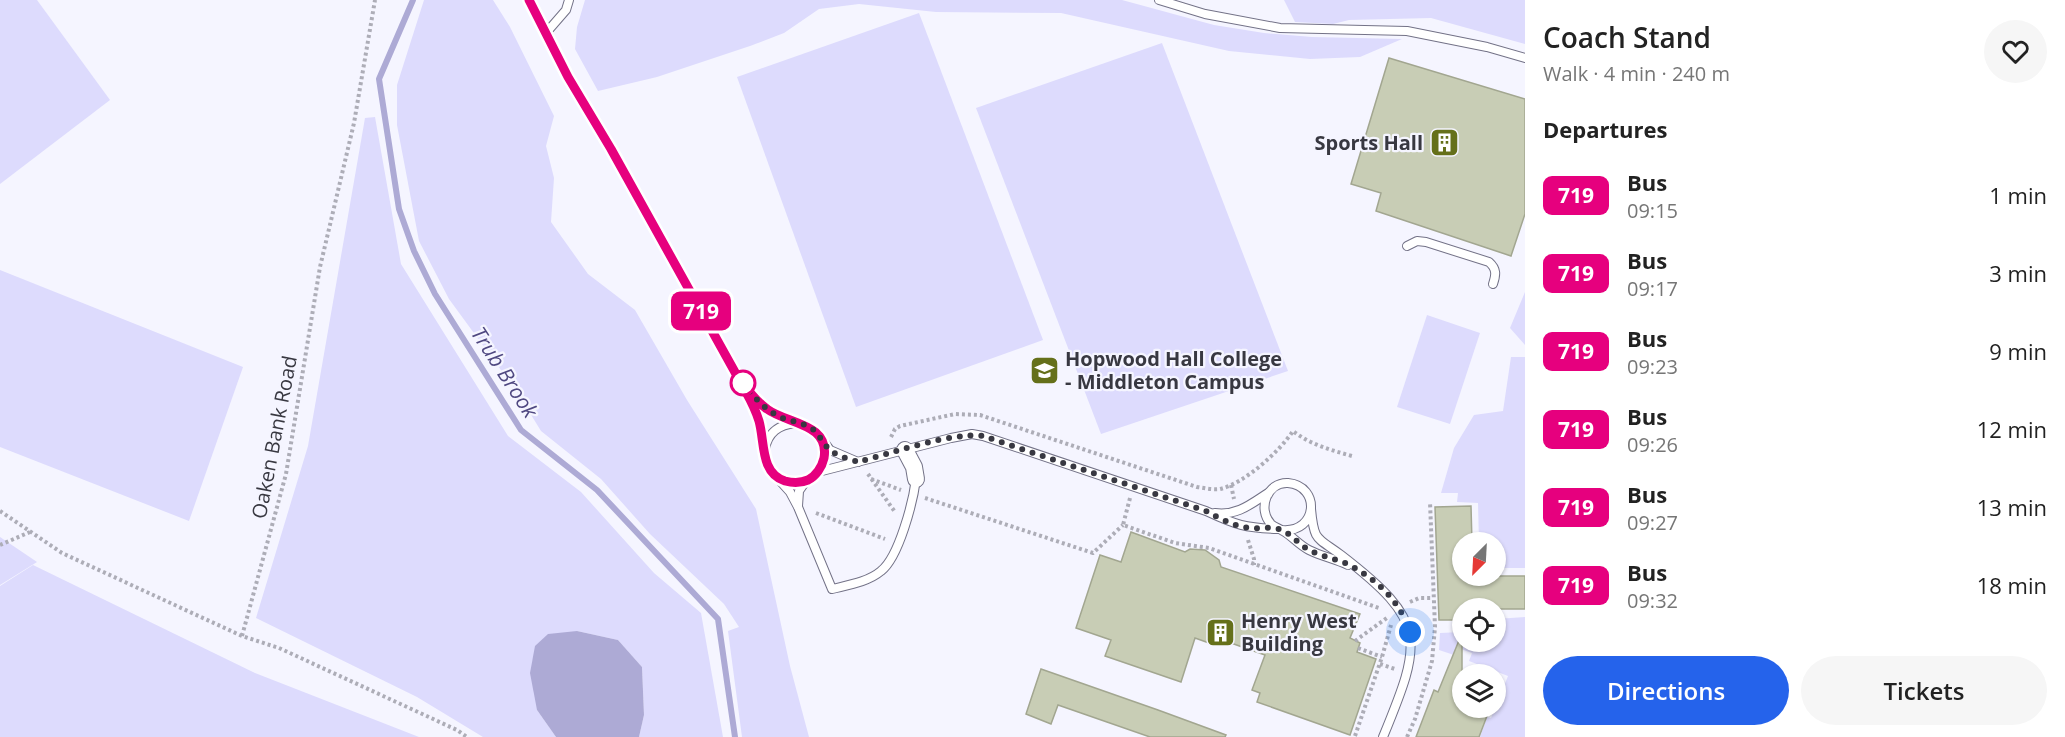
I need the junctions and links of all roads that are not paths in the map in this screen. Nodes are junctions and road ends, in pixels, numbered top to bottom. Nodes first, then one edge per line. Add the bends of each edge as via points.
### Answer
1 (529, 0) edge
2 (569, 0) edge
3 (1159, 0) edge
4 (546, 33) junction
5 (1525, 58) edge
6 (1407, 246) dead end
7 (1493, 284) dead end
8 (736, 374) junction
9 (796, 423) junction
10 (822, 440) junction
11 (905, 450) junction
12 (765, 453) junction
13 (858, 462) junction
14 (818, 472) junction
15 (779, 478) junction
16 (806, 481) junction
17 (915, 487) joint
18 (1269, 492) junction
19 (798, 507) junction
20 (1311, 509) junction
21 (1206, 511) junction
22 (1280, 529) junction
23 (1358, 569) junction
24 (1383, 737) edge

1 - 4 lane
2 - 4 lane via 566,10
3 - 5 lane via 1205,14 1280,28 1407,31
4 - 8 lane
6 - 7 lane via 1416,241 1426,242 1490,262 1496,274
8 - 9 lane via 768,410
8 - 12 lane via 755,409
9 - 10 lane via 816,431
9 - 12 lane via 786,424 771,434
10 - 13 lane via 830,450
10 - 14 lane via 825,453
11 - 13 lane
11 - 17 street via 914,467
11 - 21 lane via 963,435 983,436
12 - 15 lane via 766,463
13 - 14 lane
14 - 16 lane
15 - 16 lane via 796,483
15 - 19 lane
16 - 19 lane via 799,491
17 - 19 lane via 911,509 890,562 881,572 832,590
18 - 20 lane via 1284,483 1297,485 1307,493
18 - 21 lane via 1232,513
18 - 22 lane via 1265,499 1266,517
20 - 22 lane via 1298,528
20 - 23 lane via 1315,535
21 - 22 lane via 1244,527
22 - 23 lane via 1311,551
23 - 24 lane via 1386,592 1406,618 1410,632 1408,670

